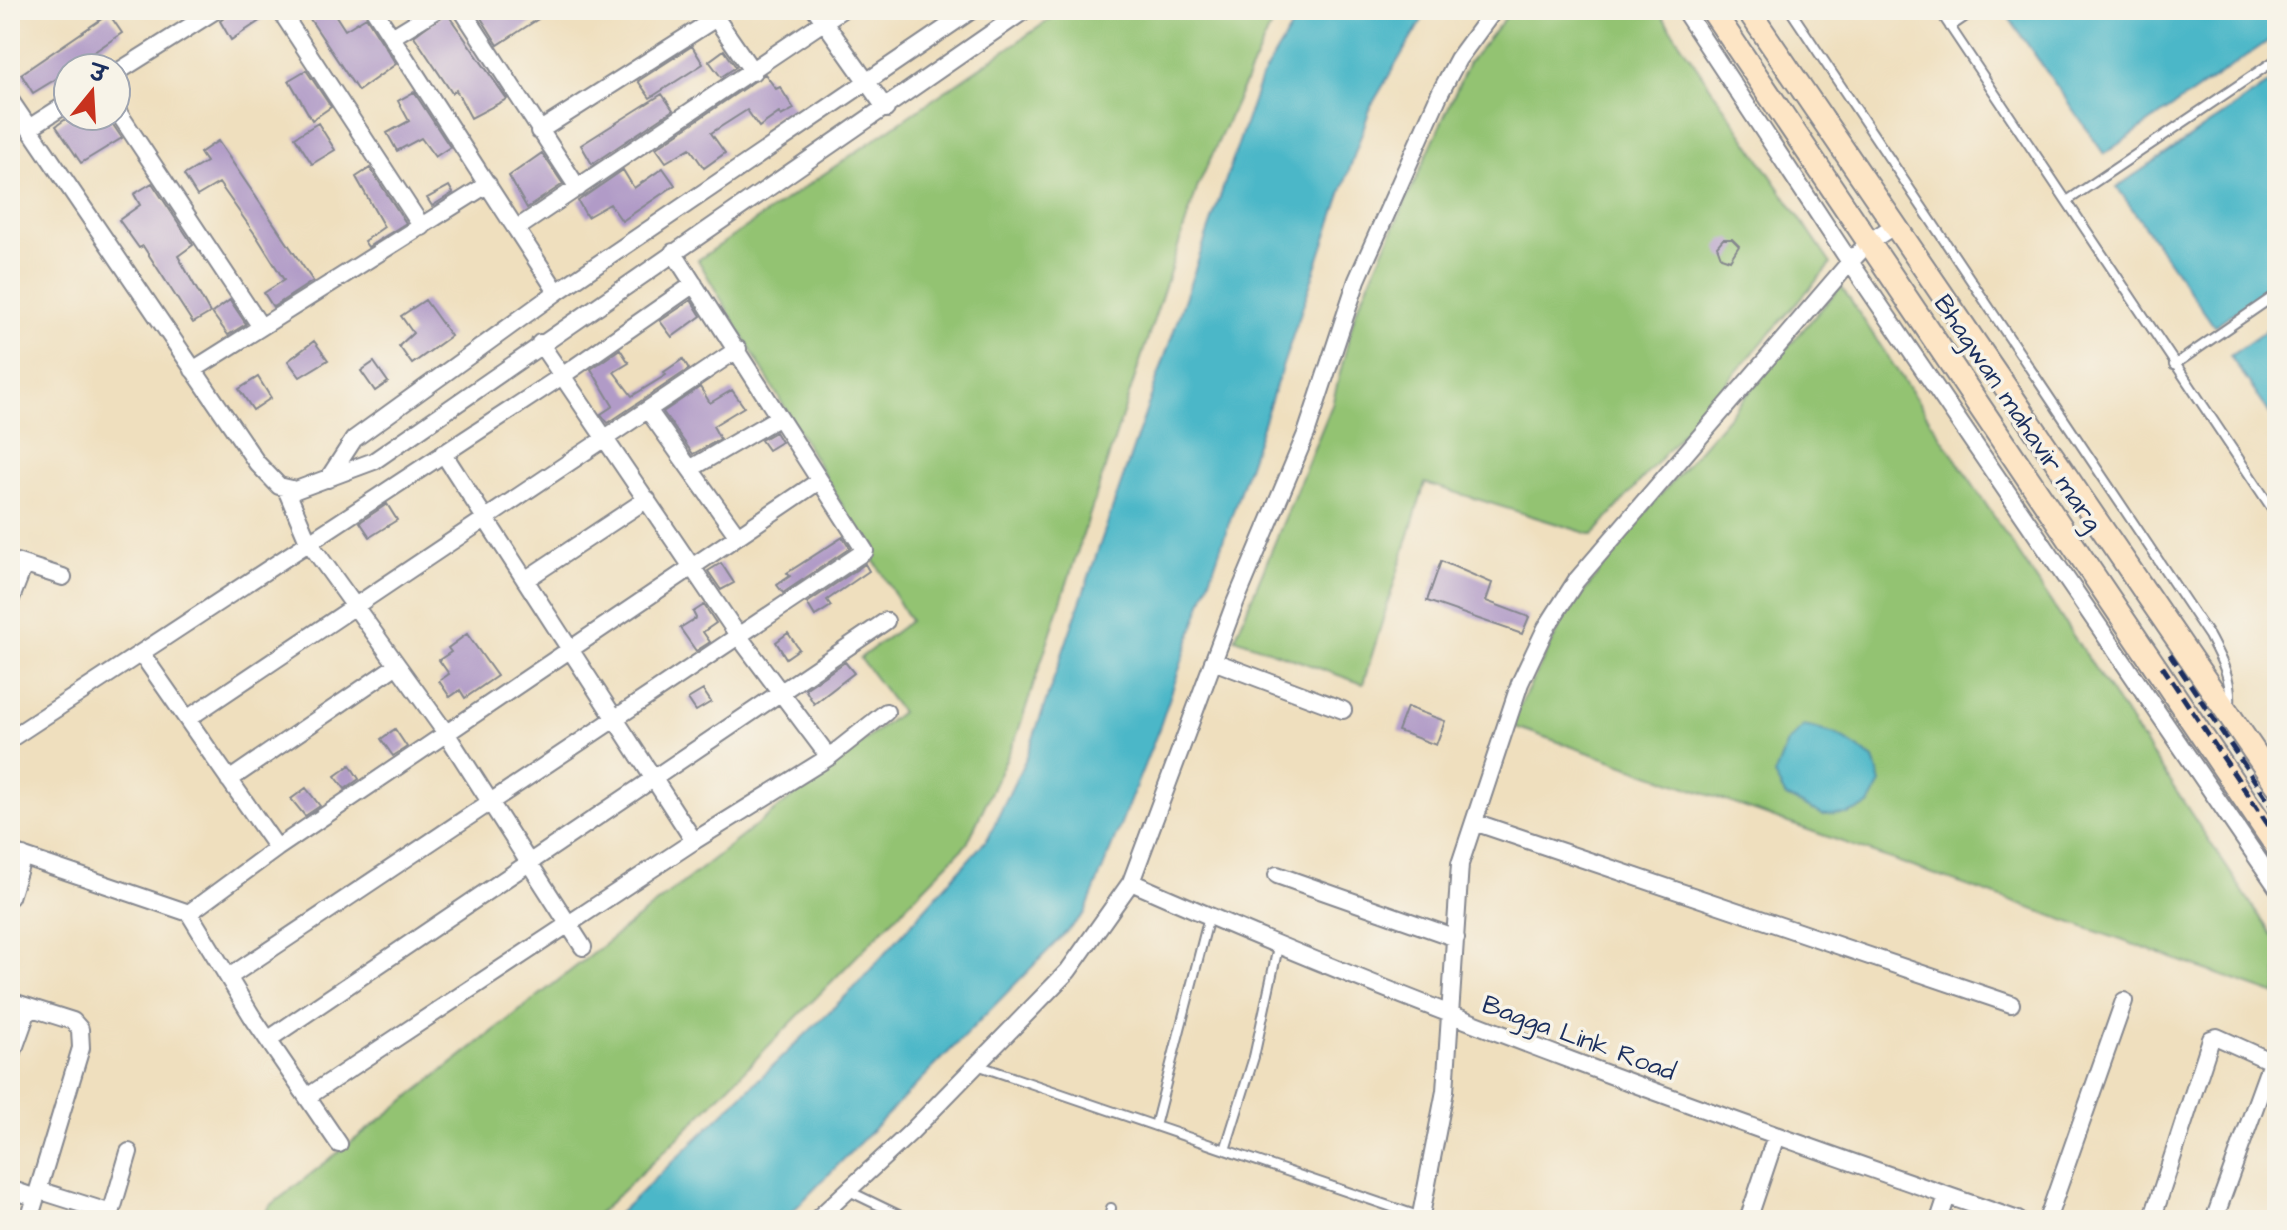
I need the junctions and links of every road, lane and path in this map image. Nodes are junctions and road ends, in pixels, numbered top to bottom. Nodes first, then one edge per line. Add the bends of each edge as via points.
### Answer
1 (216, 10) edge
2 (280, 10) edge
3 (374, 10) edge
4 (436, 10) edge
5 (462, 10) edge
6 (841, 10) edge
7 (972, 10) edge
8 (1025, 10) edge
9 (1494, 10) edge
10 (1684, 10) edge
11 (1712, 10) edge
12 (1748, 10) edge
13 (1790, 10) edge
14 (1939, 10) edge
15 (1975, 10) edge
16 (713, 14) edge
17 (820, 16) edge
18 (1950, 27) junction
19 (392, 37) junction
20 (2277, 59) edge
21 (132, 63) edge
22 (753, 72) junction
23 (866, 83) junction
24 (10, 100) edge
25 (886, 109) junction
26 (52, 113) edge
27 (29, 128) junction
28 (539, 131) junction
29 (131, 132) edge
30 (488, 184) junction
31 (578, 188) junction
32 (2067, 201) junction
33 (1895, 225) junction
34 (422, 227) junction
35 (516, 229) junction
36 (1869, 242) junction
37 (673, 252) junction
38 (1850, 262) junction
39 (694, 284) junction
40 (557, 292) junction
41 (2277, 294) edge
42 (261, 327) junction
43 (540, 343) junction
44 (738, 349) junction
45 (2174, 365) junction
46 (193, 370) junction
47 (562, 376) junction
48 (648, 410) junction
49 (779, 417) junction
50 (606, 438) junction
51 (443, 453) junction
52 (690, 469) junction
53 (328, 479) junction
54 (819, 481) junction
55 (286, 489) junction
56 (647, 499) junction
57 (2277, 516) edge
58 (485, 518) junction
59 (737, 535) junction
60 (308, 541) junction
61 (17, 563) edge
62 (692, 565) junction
63 (2133, 573) junction
64 (63, 577) dead end
65 (525, 580) junction
66 (2105, 591) junction
67 (10, 601) edge
68 (353, 605) junction
69 (886, 621) dead end
70 (740, 638) junction
71 (569, 649) junction
72 (141, 653) junction
73 (1213, 661) junction
74 (397, 665) junction
75 (779, 693) junction
76 (1343, 710) dead end
77 (886, 712) dead end
78 (2230, 715) junction
79 (187, 719) junction
80 (614, 720) junction
81 (446, 733) junction
82 (10, 739) edge
83 (829, 757) junction
84 (653, 778) junction
85 (229, 780) junction
86 (2277, 785) edge
87 (491, 802) junction
88 (1474, 822) junction
89 (694, 841) junction
90 (2277, 847) edge
91 (277, 848) junction
92 (16, 854) edge
93 (531, 862) junction
94 (1277, 875) dead end
95 (1131, 882) junction
96 (2277, 887) edge
97 (10, 897) edge
98 (189, 913) junction
99 (1209, 917) junction
100 (571, 925) junction
101 (1456, 938) junction
102 (583, 947) dead end
103 (1278, 947) junction
104 (229, 977) junction
105 (10, 1001) edge
106 (2124, 1001) dead end
107 (2011, 1004) dead end
108 (29, 1007) junction
109 (1450, 1016) junction
110 (269, 1039) junction
111 (10, 1060) edge
112 (2275, 1062) edge
113 (976, 1065) junction
114 (307, 1097) junction
115 (1155, 1126) junction
116 (1776, 1136) junction
117 (339, 1144) dead end
118 (1225, 1150) junction
119 (129, 1152) dead end
120 (10, 1189) edge
121 (849, 1191) junction
122 (37, 1194) junction
123 (1947, 1196) junction
124 (1111, 1208) dead end
125 (110, 1216) edge
126 (1420, 1219) edge
127 (29, 1220) edge
128 (816, 1220) edge
129 (909, 1220) edge
130 (1109, 1220) edge
131 (1748, 1220) edge
132 (1939, 1220) edge
133 (2018, 1220) edge
134 (2047, 1220) edge
135 (2152, 1220) edge
136 (2214, 1220) edge

1 - 21 street
2 - 34 street
3 - 19 street
4 - 19 street
5 - 28 street
6 - 17 street
7 - 23 street
8 - 25 street
9 - 73 street via 1440,93 1357,280 1306,434
10 - 38 street
11 - 36 main road, Bhagwan mahavir marg
12 - 33 main road, Bhagwan mahavir marg
13 - 78 lane via 2209,636 2229,679
14 - 18 lane
15 - 18 lane
16 - 22 street
16 - 28 street
17 - 22 street
17 - 23 street
18 - 32 lane
19 - 30 street
20 - 32 lane
22 - 31 street
23 - 25 street
23 - 40 street
24 - 27 street
25 - 37 street
26 - 27 street
27 - 46 street
28 - 31 street
29 - 42 street
30 - 34 street
30 - 35 street
31 - 35 street
32 - 45 lane
33 - 36 street
33 - 63 main road, Bhagwan mahavir marg
34 - 42 street
35 - 40 street
36 - 38 street
36 - 66 main road, Bhagwan mahavir marg
37 - 39 street
37 - 43 street
38 - 88 street via 1576,581 1520,683
38 - 96 street
39 - 44 street
39 - 47 street
40 - 53 street via 354,439
41 - 45 lane
42 - 46 street
43 - 47 street
43 - 53 street via 374,461
44 - 48 street
44 - 49 street
45 - 57 lane
46 - 55 street via 257,463
47 - 50 street
47 - 51 street
48 - 50 street
48 - 52 street
49 - 52 street
49 - 54 street
50 - 56 street
50 - 58 street
51 - 58 street
51 - 60 street
52 - 59 street
53 - 55 street via 309,488
54 - 59 street
54 - 70 street via 865,551
55 - 60 street
56 - 62 street
56 - 65 street
58 - 65 street
58 - 68 street
59 - 62 street
60 - 68 street
60 - 72 street
61 - 64 street
61 - 67 street
62 - 70 street
62 - 71 street
63 - 66 main road
63 - 78 main road, Bhagwan mahavir marg
65 - 71 street
66 - 90 main road, Bhagwan mahavir marg
68 - 74 street
68 - 79 street
69 - 75 street
70 - 75 street
70 - 80 street
71 - 80 street
71 - 81 street
72 - 79 street
72 - 82 street
73 - 76 street
73 - 95 street
74 - 81 street
74 - 85 street
75 - 83 street
75 - 84 street
77 - 83 street
78 - 86 main road, Bhagwan mahavir marg
79 - 85 street
80 - 84 street
80 - 87 street
81 - 87 street
81 - 91 street
83 - 89 street
84 - 89 street
84 - 93 street
85 - 91 street
87 - 93 street
87 - 104 street
88 - 101 street via 1458,878
88 - 107 street
89 - 100 street
91 - 98 street
92 - 97 street
92 - 98 street
93 - 100 street
93 - 110 street
94 - 101 street
95 - 99 street, Bagga Link Road
95 - 113 street via 1068,971
98 - 104 street
99 - 103 street, Bagga Link Road
99 - 115 lane
100 - 102 street
100 - 114 street
101 - 109 street
103 - 109 street, Bagga Link Road
103 - 118 lane via 1254,1057
104 - 110 street
105 - 108 street
106 - 134 street
108 - 111 street
108 - 122 street via 73,1021 81,1038
109 - 116 street, Bagga Link Road
109 - 126 street via 1445,1091
110 - 114 street
112 - 135 street via 2211,1039
112 - 136 street
113 - 115 lane
113 - 121 street
114 - 117 street
115 - 118 lane
116 - 123 street, Bagga Link Road
116 - 131 street
118 - 126 lane
119 - 125 street
120 - 122 street
121 - 128 street
121 - 129 lane
122 - 125 street
122 - 127 street
123 - 132 street
123 - 133 street, Bagga Link Road
124 - 130 lane

